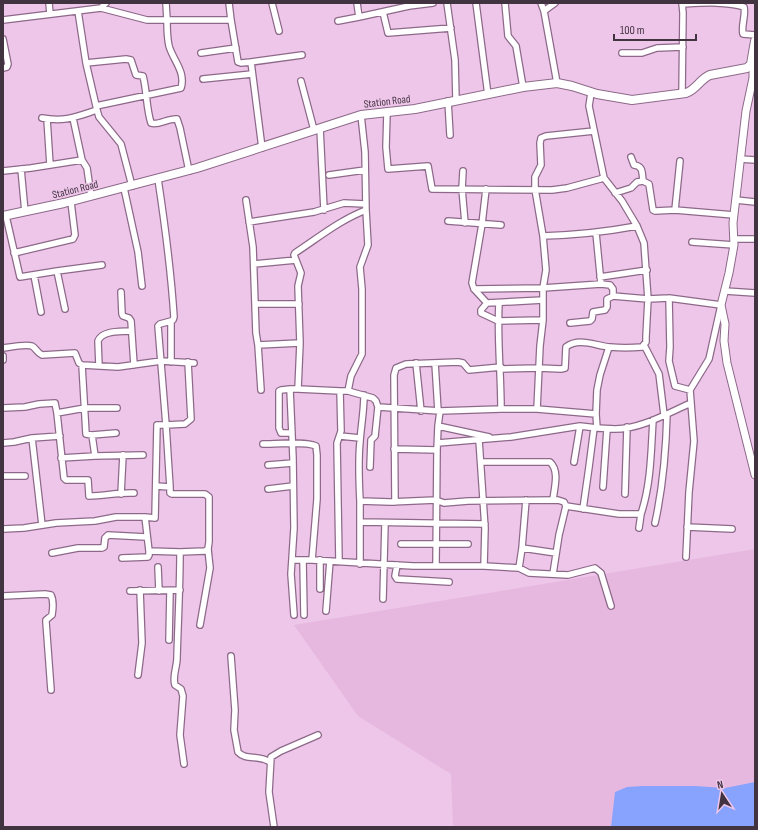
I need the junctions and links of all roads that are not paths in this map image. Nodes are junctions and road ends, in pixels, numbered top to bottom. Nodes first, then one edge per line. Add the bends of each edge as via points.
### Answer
1 (49, 3) edge
2 (106, 3) edge
3 (166, 3) edge
4 (229, 3) edge
5 (272, 3) edge
6 (356, 3) edge
7 (433, 3) edge
8 (447, 3) edge
9 (476, 3) edge
10 (505, 3) edge
11 (540, 3) edge
12 (555, 3) edge
13 (682, 3) edge
14 (409, 5) edge
15 (101, 8) junction
16 (78, 11) junction
17 (544, 11) junction
18 (383, 12) junction
19 (50, 14) junction
20 (359, 17) junction
21 (3, 20) edge
22 (167, 20) junction
23 (232, 20) junction
24 (338, 20) dead end
25 (451, 28) junction
26 (279, 31) dead end
27 (755, 35) edge
28 (3, 39) edge
29 (755, 41) edge
30 (682, 47) junction
31 (236, 48) junction
32 (201, 53) dead end
33 (622, 53) dead end
34 (302, 55) dead end
35 (251, 62) junction
36 (86, 63) junction
37 (751, 64) junction
38 (3, 68) edge
39 (252, 74) junction
40 (203, 80) dead end
41 (301, 81) dead end
42 (557, 83) junction
43 (523, 87) junction
44 (591, 93) junction
45 (682, 94) junction
46 (488, 95) junction
47 (146, 96) junction
48 (452, 100) junction
49 (96, 108) junction
50 (387, 112) junction
51 (360, 115) junction
52 (73, 118) junction
53 (317, 129) junction
54 (594, 131) junction
55 (450, 134) dead end
56 (262, 148) junction
57 (631, 157) dead end
58 (740, 159) junction
59 (82, 160) junction
60 (755, 160) edge
61 (680, 161) dead end
62 (50, 165) junction
63 (22, 169) junction
64 (365, 170) junction
65 (3, 171) edge
66 (189, 171) junction
67 (463, 171) dead end
68 (329, 175) dead end
69 (604, 178) junction
70 (158, 179) junction
71 (643, 181) junction
72 (128, 187) junction
73 (462, 189) junction
74 (486, 189) junction
75 (535, 190) junction
76 (615, 193) junction
77 (91, 196) junction
78 (246, 200) dead end
79 (736, 200) junction
80 (71, 202) junction
81 (755, 202) edge
82 (365, 207) junction
83 (324, 210) junction
84 (675, 210) junction
85 (25, 212) junction
86 (734, 215) junction
87 (4, 216) edge
88 (448, 221) dead end
89 (249, 222) junction
90 (465, 223) junction
91 (482, 224) junction
92 (500, 225) dead end
93 (637, 226) junction
94 (596, 233) junction
95 (543, 236) junction
96 (755, 239) edge
97 (692, 242) dead end
98 (734, 242) junction
99 (14, 253) junction
100 (296, 260) junction
101 (254, 264) junction
102 (102, 265) dead end
103 (647, 270) junction
104 (57, 271) junction
105 (34, 275) junction
106 (600, 278) junction
107 (601, 284) junction
108 (142, 286) dead end
109 (543, 288) junction
110 (474, 290) junction
111 (725, 291) junction
112 (121, 292) dead end
113 (755, 293) edge
114 (613, 296) junction
115 (669, 298) junction
116 (648, 299) junction
117 (543, 300) junction
118 (487, 303) junction
119 (499, 303) junction
120 (256, 304) junction
121 (299, 304) junction
122 (722, 305) junction
123 (65, 309) dead end
124 (42, 312) dead end
125 (171, 320) junction
126 (544, 320) junction
127 (498, 321) junction
128 (570, 323) dead end
129 (131, 331) junction
130 (300, 343) junction
131 (258, 345) junction
132 (644, 345) junction
133 (609, 347) junction
134 (3, 348) edge
135 (3, 356) edge
136 (3, 360) edge
137 (161, 361) junction
138 (171, 362) junction
139 (416, 363) junction
140 (435, 363) junction
141 (82, 365) junction
142 (134, 365) junction
143 (99, 366) junction
144 (501, 368) junction
145 (539, 368) junction
146 (290, 389) junction
147 (298, 389) junction
148 (261, 390) dead end
149 (690, 390) junction
150 (340, 391) junction
151 (348, 391) junction
152 (364, 395) junction
153 (691, 403) junction
154 (378, 407) junction
155 (3, 408) edge
156 (85, 408) junction
157 (117, 408) dead end
158 (395, 408) junction
159 (501, 409) junction
160 (537, 409) junction
161 (421, 411) junction
162 (439, 411) junction
163 (57, 413) junction
164 (596, 414) junction
165 (666, 414) junction
166 (653, 420) junction
167 (166, 426) junction
168 (438, 426) junction
169 (580, 426) junction
170 (627, 427) junction
171 (595, 428) junction
172 (607, 429) junction
173 (116, 432) dead end
174 (292, 433) junction
175 (92, 435) junction
176 (60, 436) junction
177 (340, 436) junction
178 (32, 438) junction
179 (360, 438) junction
180 (493, 438) junction
181 (479, 440) junction
182 (3, 443) edge
183 (293, 443) junction
184 (438, 443) junction
185 (263, 444) dead end
186 (394, 449) junction
187 (437, 450) junction
188 (123, 454) junction
189 (143, 455) dead end
190 (95, 456) junction
191 (61, 458) junction
192 (481, 462) junction
193 (574, 462) dead end
194 (293, 463) junction
195 (268, 465) dead end
196 (370, 467) dead end
197 (755, 475) edge
198 (3, 476) edge
199 (25, 476) dead end
200 (156, 486) junction
201 (293, 486) junction
202 (170, 487) junction
203 (603, 487) dead end
204 (268, 489) dead end
205 (134, 493) dead end
206 (121, 494) junction
207 (625, 494) dead end
208 (436, 500) junction
209 (483, 500) junction
210 (526, 500) junction
211 (553, 500) junction
212 (360, 501) junction
213 (395, 502) junction
214 (566, 506) junction
215 (583, 509) junction
216 (641, 514) junction
217 (145, 517) junction
218 (360, 522) junction
219 (385, 523) junction
220 (655, 523) dead end
221 (437, 524) junction
222 (485, 524) junction
223 (42, 525) junction
224 (687, 527) junction
225 (639, 528) dead end
226 (3, 529) edge
227 (732, 529) dead end
228 (146, 537) junction
229 (401, 544) dead end
230 (468, 544) dead end
231 (436, 545) junction
232 (522, 548) junction
233 (208, 549) junction
234 (149, 551) junction
235 (180, 552) junction
236 (52, 553) dead end
237 (556, 553) junction
238 (122, 558) dead end
239 (686, 558) dead end
240 (292, 560) junction
241 (303, 560) junction
242 (312, 560) junction
243 (320, 560) junction
244 (330, 561) junction
245 (338, 561) junction
246 (360, 564) junction
247 (385, 565) junction
248 (397, 565) junction
249 (436, 566) junction
250 (484, 566) junction
251 (158, 567) dead end
252 (519, 568) junction
253 (553, 574) junction
254 (449, 582) dead end
255 (320, 588) dead end
256 (140, 590) junction
257 (180, 590) junction
258 (130, 591) dead end
259 (159, 591) junction
260 (170, 591) junction
261 (3, 596) edge
262 (383, 599) dead end
263 (611, 606) dead end
264 (326, 611) dead end
265 (294, 615) dead end
266 (304, 615) dead end
267 (200, 625) dead end
268 (169, 640) dead end
269 (231, 656) dead end
270 (138, 675) dead end
271 (51, 690) dead end
272 (318, 735) dead end
273 (270, 762) junction
274 (184, 764) dead end
275 (274, 827) edge

1 - 19 street
2 - 15 street
3 - 22 street
4 - 23 street
5 - 26 street
6 - 20 street
7 - 14 street
8 - 25 street
9 - 46 street
10 - 43 street via 508,36 516,46
11 - 17 street
12 - 17 street
13 - 27 street via 744,7 743,34
13 - 30 street
14 - 18 street
15 - 16 street
15 - 22 street via 147,20
16 - 19 street
16 - 36 street
17 - 42 street
18 - 20 street
18 - 25 street via 388,33
19 - 21 street
20 - 24 street
22 - 23 street
22 - 47 street via 166,34 169,47 181,72 183,83 181,88
23 - 31 street
25 - 48 street via 455,60
28 - 38 street via 8,64
29 - 37 main road
30 - 33 street
30 - 45 street
31 - 32 street
31 - 35 street via 238,62
34 - 35 street
35 - 39 street
36 - 47 street via 131,60 136,75 142,76
36 - 49 street
37 - 45 main road, Station Road via 747,68 705,76 690,92
37 - 58 street via 753,78
39 - 40 street
39 - 56 street
41 - 53 street
42 - 43 main road, Station Road
42 - 44 main road, Station Road
43 - 46 main road, Station Road
44 - 45 main road, Station Road via 632,100
44 - 54 street via 589,106
46 - 48 main road, Station Road
47 - 49 street
47 - 66 street via 153,124 177,119
48 - 50 main road, Station Road via 415,109
48 - 55 street
49 - 52 street
49 - 72 street via 99,117 121,144
50 - 51 main road, Station Road
50 - 73 street via 388,169 428,166 432,190
51 - 53 main road, Station Road
51 - 64 street
52 - 59 street
52 - 62 street via 44,118
53 - 56 main road, Station Road
53 - 83 street
54 - 69 street
54 - 75 street via 541,138 541,165 535,177
56 - 66 main road, Station Road
57 - 71 street via 634,165 640,168
58 - 60 street
58 - 79 street
59 - 62 street
59 - 77 street
61 - 84 street
62 - 63 street
63 - 65 street
63 - 85 street
64 - 68 street
64 - 82 street
66 - 70 main road, Station Road
67 - 73 street
69 - 75 street via 559,189
69 - 76 street
70 - 72 main road, Station Road
70 - 125 street via 173,296 174,319
71 - 76 street
71 - 84 street via 650,184 653,210
72 - 77 main road, Station Road
72 - 108 street
73 - 74 street
73 - 90 street
74 - 75 street
74 - 91 street
75 - 95 street
76 - 93 street
77 - 80 main road, Station Road
78 - 89 street
79 - 81 street
79 - 86 street
80 - 85 main road, Station Road
80 - 99 street via 75,235 73,239
82 - 83 street via 344,203
82 - 100 street via 295,253
82 - 151 street via 368,245 360,268 362,354 351,376
83 - 89 street
84 - 86 street
85 - 87 main road, Station Road
86 - 98 street
87 - 99 street
88 - 90 street
89 - 101 street
90 - 91 street
91 - 92 street
91 - 110 street via 473,276
93 - 94 street
93 - 103 street via 644,243
94 - 95 street
94 - 106 street
95 - 109 street via 546,270
96 - 98 street
97 - 98 street
98 - 111 street
99 - 105 street via 20,277
100 - 101 street
100 - 121 street via 301,273 298,286
101 - 120 street
102 - 104 street
103 - 106 street
103 - 116 street
104 - 105 street
104 - 123 street
105 - 124 street
106 - 107 street
107 - 109 street
107 - 114 street via 610,285
109 - 110 street
109 - 117 street
110 - 118 street
111 - 113 street
111 - 122 street
112 - 129 street via 122,314 130,319
114 - 116 street
114 - 128 street via 607,299 605,310 592,312 590,321
115 - 116 street
115 - 122 street
115 - 149 street via 669,361 675,386
116 - 132 street
117 - 119 street
117 - 126 street
118 - 119 street
118 - 127 street via 481,313
119 - 127 street
120 - 121 street
120 - 131 street
121 - 130 street
122 - 149 street via 709,359
122 - 197 street via 727,363
125 - 137 street via 158,326
125 - 138 street
126 - 127 street
126 - 145 street
127 - 144 street
129 - 142 street
129 - 143 street via 102,335 98,341
130 - 131 street
130 - 147 street
131 - 148 street
132 - 133 street via 635,348
132 - 165 street via 659,374
133 - 145 street via 589,343 569,345 565,352 565,368
133 - 164 street via 597,390
134 - 141 street via 28,346 42,355 74,353
135 - 136 street
137 - 138 street
137 - 142 street
137 - 167 street
138 - 167 street via 191,362 191,419 185,424
139 - 140 street
139 - 158 street via 399,366 394,372
139 - 161 street
140 - 144 street via 462,362 468,370
140 - 162 street
141 - 143 street
141 - 156 street
142 - 143 street
144 - 145 street
144 - 159 street
145 - 160 street
146 - 147 street
146 - 174 street
146 - 174 street via 279,391 279,428 281,433
147 - 150 street
149 - 153 street
150 - 151 street
150 - 177 street
151 - 152 street
152 - 154 street via 375,399
152 - 179 street
153 - 165 street
153 - 224 street via 694,441
154 - 158 street
154 - 196 street
155 - 163 street via 25,408 52,403 56,404
156 - 157 street
156 - 163 street
156 - 175 street via 86,434
158 - 161 street
158 - 186 street
159 - 160 street
159 - 162 street
160 - 164 street
161 - 162 street
162 - 168 street
163 - 176 street
164 - 171 street
165 - 166 street
165 - 220 street via 666,455
166 - 170 street
166 - 216 street via 648,484
167 - 200 street via 157,425
167 - 202 street
168 - 180 street
168 - 184 street
169 - 171 street
169 - 180 street
169 - 193 street
170 - 172 street
170 - 207 street
171 - 172 street
171 - 215 street
172 - 203 street
173 - 175 street
174 - 183 street
175 - 190 street
176 - 178 street
176 - 191 street
177 - 179 street
177 - 245 street via 337,443
178 - 182 street
178 - 223 street
179 - 212 street
180 - 181 street
181 - 184 street
181 - 192 street
183 - 185 street
183 - 194 street
183 - 242 street via 313,444 317,449 317,499
184 - 187 street
186 - 187 street
186 - 213 street
187 - 208 street
188 - 189 street
188 - 190 street
188 - 206 street
190 - 191 street
191 - 206 street via 64,478 88,480 89,496
192 - 209 street
192 - 211 street via 550,462 556,474
194 - 195 street
194 - 201 street
198 - 199 street
200 - 202 street
200 - 217 street via 156,518
201 - 204 street
201 - 240 street
202 - 233 street via 172,494 208,495
205 - 206 street
208 - 209 street via 444,503
208 - 213 street
208 - 221 street
209 - 210 street
209 - 222 street
210 - 211 street
210 - 232 street
211 - 214 street via 564,502
212 - 213 street
212 - 218 street
214 - 215 street
214 - 237 street
215 - 216 street via 624,515
216 - 225 street
217 - 223 street via 116,517
217 - 228 street
218 - 219 street
218 - 246 street
219 - 221 street
219 - 247 street
221 - 222 street
221 - 231 street
222 - 250 street
223 - 226 street
224 - 227 street
224 - 239 street
228 - 234 street
228 - 236 street via 108,536 102,548 78,548
229 - 231 street
230 - 231 street
231 - 249 street
232 - 237 street
232 - 252 street
233 - 235 street
233 - 267 street via 210,568
234 - 235 street
234 - 238 street via 148,557
235 - 257 street
237 - 253 street
240 - 241 street
240 - 265 street
241 - 242 street
241 - 266 street
242 - 243 street
243 - 244 street
243 - 255 street
244 - 245 street
244 - 264 street
245 - 246 street
246 - 247 street
247 - 248 street
247 - 262 street
248 - 249 street
248 - 254 street via 397,579
249 - 250 street
250 - 252 street
251 - 259 street
252 - 253 street via 529,573
253 - 263 street via 568,575 595,568 601,573
256 - 258 street
256 - 259 street
256 - 270 street via 142,643
257 - 260 street
257 - 274 street via 174,680 183,696 180,735
259 - 260 street
260 - 268 street
261 - 271 street via 48,594 52,597 52,616 46,620
269 - 273 street via 234,730 238,752 245,756 261,757
272 - 273 street via 273,755
273 - 275 street via 269,792

